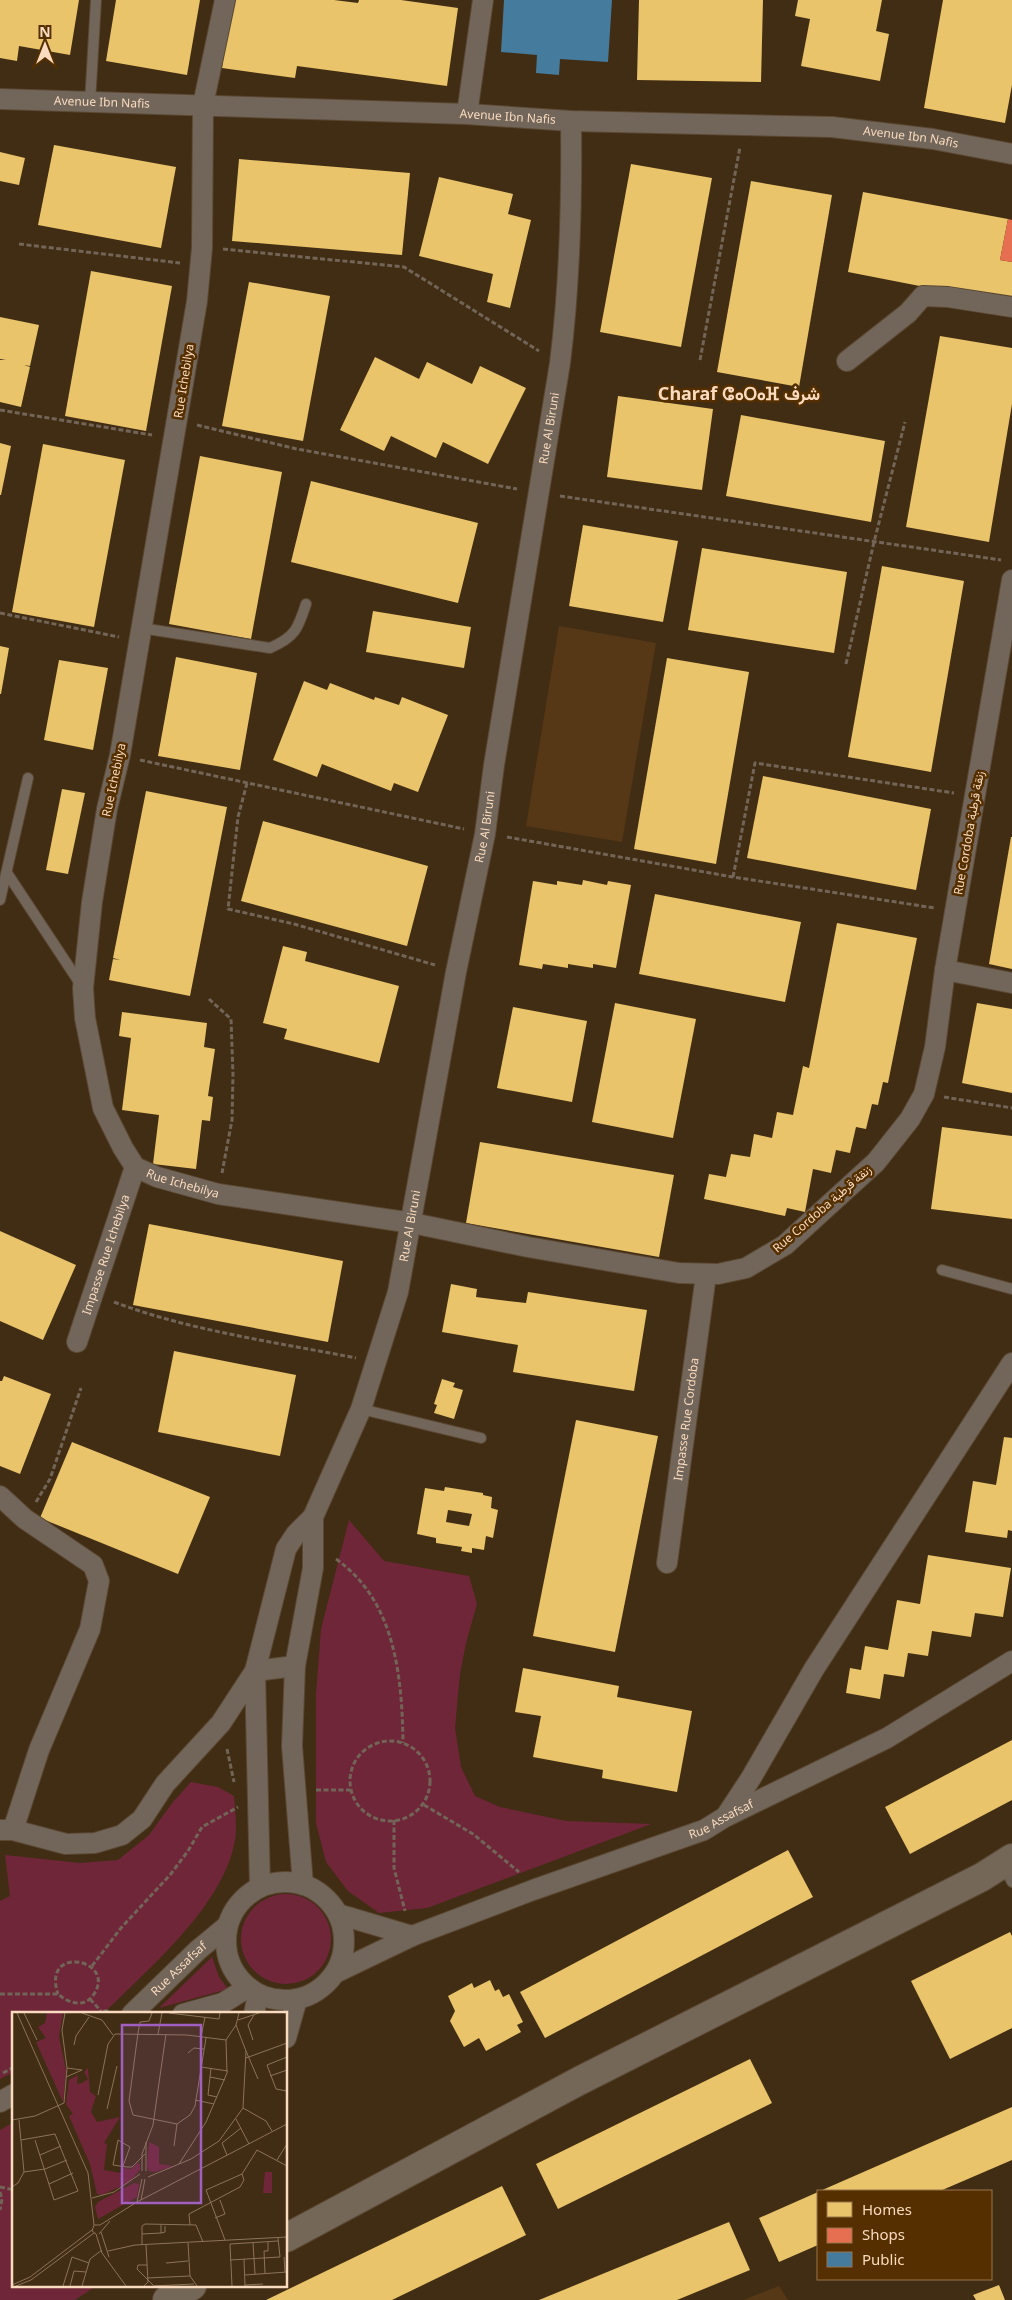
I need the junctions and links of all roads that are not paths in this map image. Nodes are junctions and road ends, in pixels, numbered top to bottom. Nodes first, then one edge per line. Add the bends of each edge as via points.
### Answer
1 (96, 0) edge
2 (225, 0) edge
3 (483, 0) edge
4 (0, 99) edge
5 (90, 103) junction
6 (203, 105) junction
7 (467, 114) junction
8 (571, 121) junction
9 (1012, 154) edge
10 (1012, 307) edge
11 (847, 361) dead end
12 (1012, 580) edge
13 (306, 604) dead end
14 (140, 635) junction
15 (28, 778) dead end
16 (7, 873) junction
17 (0, 900) edge
18 (945, 970) junction
19 (1012, 983) edge
20 (83, 988) junction
21 (135, 1167) junction
22 (412, 1223) junction
23 (942, 1270) dead end
24 (706, 1275) junction
25 (1012, 1290) edge
26 (77, 1342) dead end
27 (1012, 1363) edge
28 (361, 1409) junction
29 (481, 1438) dead end
30 (0, 1496) edge
31 (313, 1517) junction
32 (667, 1563) dead end
33 (1012, 1661) edge
34 (295, 1666) junction
35 (255, 1671) junction
36 (725, 1817) junction
37 (7, 1830) edge
38 (1009, 1868) edge
39 (303, 1884) junction
40 (260, 1886) junction
41 (338, 1914) junction
42 (227, 1926) junction
43 (412, 1936) junction
44 (335, 1972) junction
45 (253, 1991) junction
46 (297, 1999) junction
47 (134, 2012) edge
48 (190, 2012) edge
49 (254, 2012) edge
50 (288, 2031) edge
51 (12, 2095) edge
52 (0, 2102) edge
53 (288, 2237) edge

1 - 5 lane
2 - 6 street, Rue Ichebilya
3 - 7 street
4 - 5 street, Avenue Ibn Nafis
5 - 6 street, Avenue Ibn Nafis
6 - 7 street, Avenue Ibn Nafis
6 - 14 street, Rue Ichebilya via 202,257
7 - 8 street, Avenue Ibn Nafis
8 - 9 street, Avenue Ibn Nafis via 841,128 933,139
8 - 22 street, Rue Al Biruni via 570,230 560,363 485,834 456,972
10 - 11 street via 922,296 908,313
12 - 18 street, Rue Cordoba زنقة قرطبة
13 - 14 lane via 298,629 286,641 270,648
14 - 20 street, Rue Ichebilya via 120,756 107,809 92,902
15 - 16 lane
16 - 17 lane
16 - 20 lane
18 - 19 street
18 - 24 street, Rue Cordoba زنقة قرطبة via 935,1047 924,1094 910,1119 876,1162 785,1245 746,1268
20 - 21 street, Rue Ichebilya via 85,1018 103,1108
21 - 22 street, Rue Ichebilya via 166,1180 218,1194
21 - 26 street, Impasse Rue Ichebilya
22 - 24 street, Rue Cordoba زنقة قرطبة via 528,1247
22 - 28 street, Rue Al Biruni via 398,1292
23 - 25 lane
24 - 32 street, Impasse Rue Cordoba
27 - 36 street via 814,1669
28 - 29 lane
28 - 31 street, Rue Al Biruni
30 - 37 street via 25,1519 93,1565 99,1588 90,1629
31 - 34 street via 314,1568
31 - 35 street via 286,1549
33 - 36 street, Rue Assafsaf via 887,1738
34 - 35 street
34 - 39 street via 292,1746
35 - 37 street via 221,1723 165,1784 142,1819 122,1835 95,1843 66,1844
35 - 40 street
36 - 43 street, Rue Assafsaf via 704,1830
38 - 53 main road via 982,1877 579,2081
39 - 40 street via 282,1881
39 - 41 street via 329,1901
40 - 42 street via 239,1902
41 - 43 street
41 - 44 street via 344,1940 343,1954
42 - 45 street via 226,1949 233,1970
42 - 47 street, Rue Assafsaf
43 - 44 street, Rue Assafsaf
44 - 46 street via 319,1990
45 - 46 street via 277,2000
45 - 48 street
45 - 49 street
46 - 50 street
51 - 52 street

